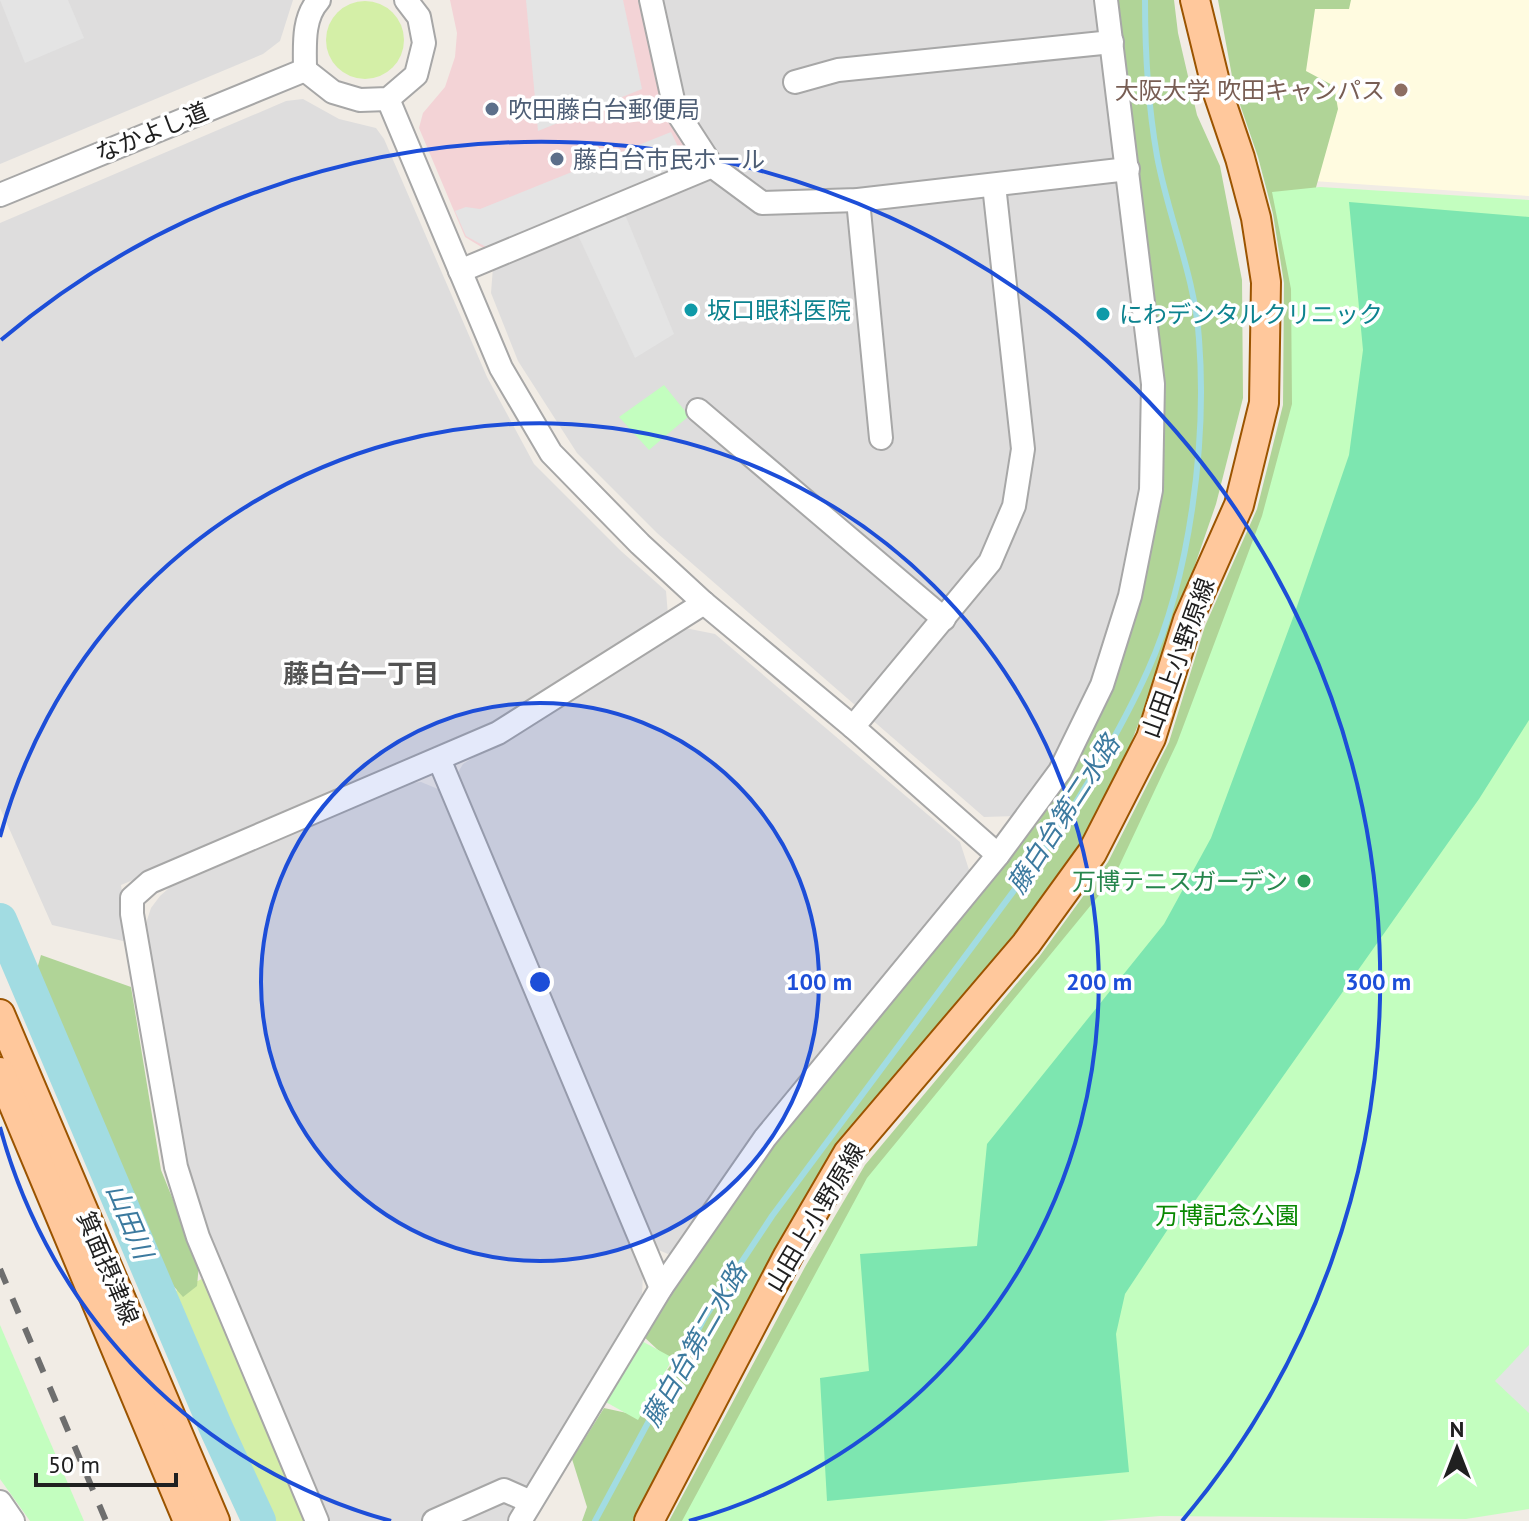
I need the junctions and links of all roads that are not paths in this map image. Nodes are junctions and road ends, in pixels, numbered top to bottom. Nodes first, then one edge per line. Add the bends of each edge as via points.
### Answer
1 (319, 0) edge
2 (406, 0) edge
3 (651, 0) edge
4 (1106, 0) edge
5 (1195, 0) edge
6 (1112, 42) junction
7 (305, 70) junction
8 (795, 82) dead end
9 (388, 99) junction
10 (712, 166) junction
11 (1128, 169) junction
12 (994, 185) junction
13 (0, 195) edge
14 (858, 200) junction
15 (460, 271) junction
16 (698, 410) dead end
17 (881, 438) dead end
18 (704, 603) junction
19 (944, 619) junction
20 (853, 727) junction
21 (439, 759) junction
22 (998, 855) junction
23 (0, 1014) edge
24 (0, 1072) edge
25 (661, 1288) junction
26 (0, 1502) edge
27 (526, 1512) edge
28 (13, 1521) edge
29 (188, 1521) edge
30 (215, 1521) edge
31 (317, 1521) edge
32 (434, 1521) edge
33 (649, 1521) edge

1 - 7 street via 305,35
2 - 9 street via 419,17 424,43 416,75
3 - 10 street via 675,109
4 - 6 street
5 - 33 main road, 山田上小野原線 via 1256,218 1266,282 1264,403 1239,505 1188,620 1151,738 1092,853 1026,944 848,1153
6 - 8 street via 838,70
6 - 11 street
7 - 9 street via 333,92 360,100
7 - 13 street, なかよし道
9 - 15 street
10 - 14 street via 762,203
10 - 15 street
11 - 12 street
11 - 22 street via 1153,384 1151,490 1130,596 1102,685 1060,771
12 - 14 street
12 - 19 street via 1023,449 1014,506 990,562
14 - 17 street
15 - 18 street via 501,368 551,453
16 - 19 street
18 - 20 street
18 - 21 street via 498,733
19 - 20 street
20 - 22 street
21 - 25 street
21 - 31 street via 150,882 132,898 176,1167 198,1237
22 - 25 street via 765,1138
23 - 30 main road, 箕面摂津線
24 - 29 main road, 箕面摂津線
25 - 27 street
26 - 28 street
27 - 32 street via 504,1490

